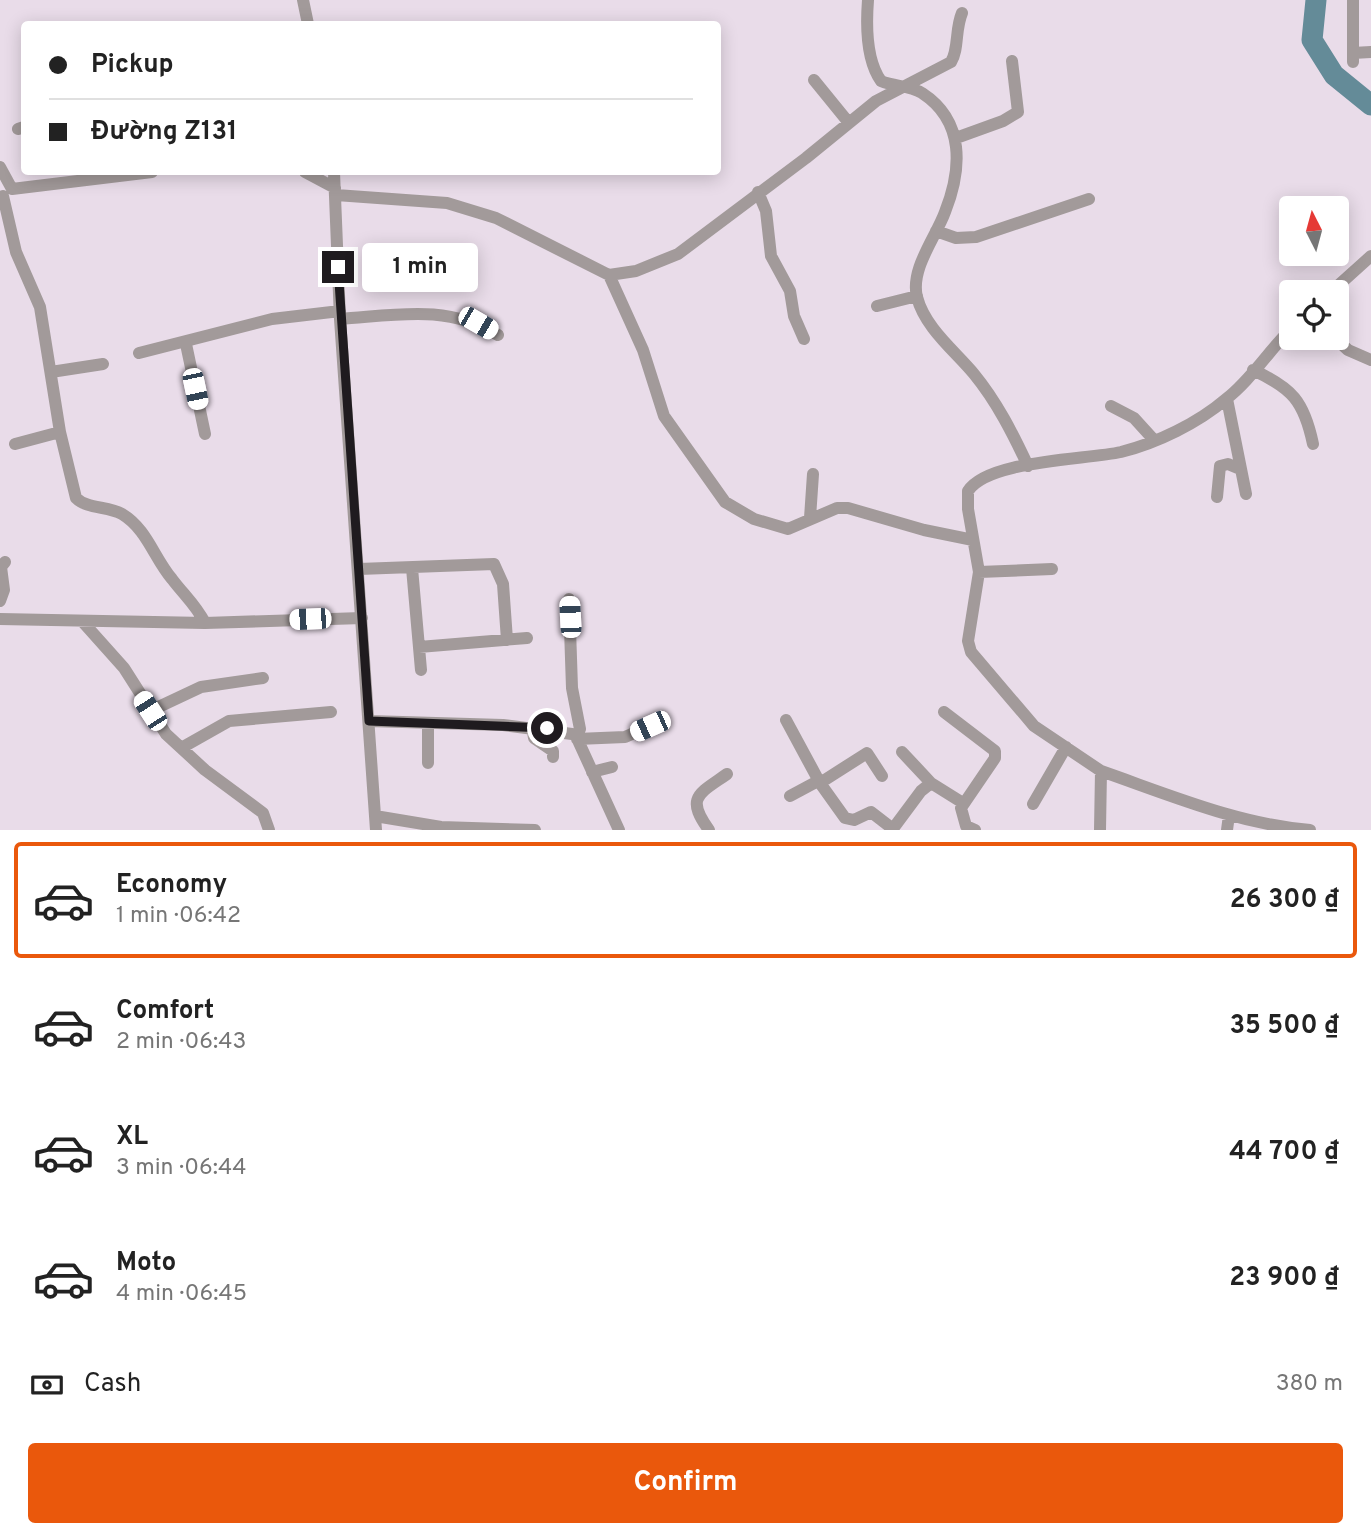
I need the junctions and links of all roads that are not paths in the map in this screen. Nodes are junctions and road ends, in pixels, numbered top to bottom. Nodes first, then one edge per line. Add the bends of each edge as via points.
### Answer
1 (303, 0) edge
2 (868, 0) edge
3 (1353, 0) edge
4 (962, 13) dead end
5 (307, 21) edge
6 (1371, 52) edge
7 (1012, 61) dead end
8 (814, 80) dead end
9 (903, 86) junction
10 (849, 123) junction
11 (956, 138) junction
12 (0, 167) edge
13 (132, 175) edge
14 (310, 175) edge
15 (334, 175) edge
16 (336, 192) junction
17 (758, 192) junction
18 (5, 194) edge
19 (1089, 199) dead end
20 (936, 231) junction
21 (1371, 256) edge
22 (609, 275) junction
23 (1344, 280) edge
24 (917, 296) junction
25 (877, 306) dead end
26 (340, 315) junction
27 (498, 335) dead end
28 (804, 339) dead end
29 (1279, 342) edge
30 (186, 344) junction
31 (1348, 350) edge
32 (139, 353) dead end
33 (1371, 360) edge
34 (103, 364) dead end
35 (1253, 370) junction
36 (51, 372) junction
37 (1227, 399) junction
38 (1111, 406) dead end
39 (60, 432) junction
40 (205, 434) dead end
41 (1154, 440) junction
42 (15, 444) dead end
43 (1313, 444) dead end
44 (1028, 466) junction
45 (1240, 469) junction
46 (813, 474) dead end
47 (1246, 494) dead end
48 (1217, 498) dead end
49 (810, 518) junction
50 (973, 540) junction
51 (5, 562) dead end
52 (412, 568) junction
53 (359, 569) junction
54 (1052, 569) dead end
55 (979, 572) junction
56 (569, 599) dead end
57 (0, 603) edge
58 (362, 618) junction
59 (4, 619) edge
60 (82, 621) junction
61 (205, 623) junction
62 (527, 638) dead end
63 (507, 640) junction
64 (419, 647) junction
65 (421, 670) dead end
66 (264, 678) dead end
67 (150, 711) junction
68 (331, 712) dead end
69 (944, 712) dead end
70 (786, 720) dead end
71 (369, 721) junction
72 (428, 724) junction
73 (650, 726) dead end
74 (532, 727) junction
75 (576, 738) junction
76 (183, 747) junction
77 (1066, 747) junction
78 (902, 752) dead end
79 (553, 757) dead end
80 (428, 763) dead end
81 (612, 767) dead end
82 (1101, 771) junction
83 (592, 772) junction
84 (727, 774) dead end
85 (882, 776) dead end
86 (819, 782) junction
87 (931, 783) junction
88 (790, 796) dead end
89 (963, 803) junction
90 (1033, 804) dead end
91 (375, 816) junction
92 (1229, 816) junction
93 (893, 829) edge
94 (1281, 829) edge
95 (269, 830) edge
96 (376, 830) edge
97 (535, 830) edge
98 (619, 830) edge
99 (709, 830) edge
100 (975, 830) edge
101 (1100, 830) edge
102 (1227, 830) edge
103 (1310, 830) edge

1 - 5 street
2 - 9 street via 875,72 881,81
3 - 6 street via 1353,57
4 - 9 street via 954,36 953,60
7 - 11 street via 1018,112
8 - 10 street
9 - 10 street via 876,100
9 - 11 street via 934,103 948,118
10 - 17 street
11 - 20 street via 952,190
12 - 18 street
13 - 18 street
14 - 16 street
15 - 16 street
16 - 22 street via 420,199 473,210
16 - 26 street
17 - 22 street via 678,254 654,266
17 - 28 street via 766,211 771,256 790,291
18 - 36 street via 16,252 36,294
19 - 20 street via 976,237 956,238
20 - 24 street via 921,268
21 - 23 street
22 - 49 street via 643,350 664,416 726,502 776,528 798,527
24 - 25 street
24 - 44 street via 941,338 975,375 1006,421
26 - 27 street via 426,312 465,318
26 - 30 street via 272,319
26 - 53 street
29 - 35 street
30 - 32 street
30 - 40 street
31 - 33 street
34 - 36 street
35 - 37 street
35 - 43 street via 1296,398 1308,420
36 - 39 street
37 - 41 street
37 - 45 street
38 - 41 street via 1134,418
39 - 42 street
39 - 61 street via 76,498 85,505 122,514 139,528
41 - 44 street via 1121,452
44 - 50 street via 981,478 972,485 967,499
45 - 47 street
45 - 48 street via 1220,466
46 - 49 street
49 - 50 street via 848,508
50 - 55 street
51 - 57 street
52 - 53 street
52 - 63 street via 494,564 503,584
52 - 64 street
53 - 58 street
54 - 55 street
55 - 77 street via 968,641 971,652 1034,726
56 - 75 street via 572,688 580,729
57 - 59 street
58 - 61 street
58 - 71 street
59 - 60 street
60 - 61 street
60 - 67 street via 124,668
62 - 63 street
63 - 64 street
64 - 65 street
66 - 67 street via 201,687
67 - 76 street via 166,734
68 - 76 street via 229,721
69 - 89 street via 995,751 995,758
70 - 86 street
71 - 72 street
71 - 91 street
72 - 74 street
72 - 80 street
73 - 75 street via 625,737
74 - 75 street
74 - 79 street via 534,738 553,751
75 - 83 street
76 - 95 street via 205,770 263,813
77 - 82 street
77 - 90 street
78 - 87 street
81 - 83 street
82 - 92 street
82 - 101 street
83 - 98 street
84 - 99 street via 695,802
85 - 86 street via 867,754
86 - 88 street
86 - 93 street via 845,818 854,820 871,812
87 - 89 street
87 - 93 street
89 - 100 street via 963,820
91 - 96 street
91 - 97 street via 442,827
92 - 94 street
92 - 102 street
94 - 103 street

